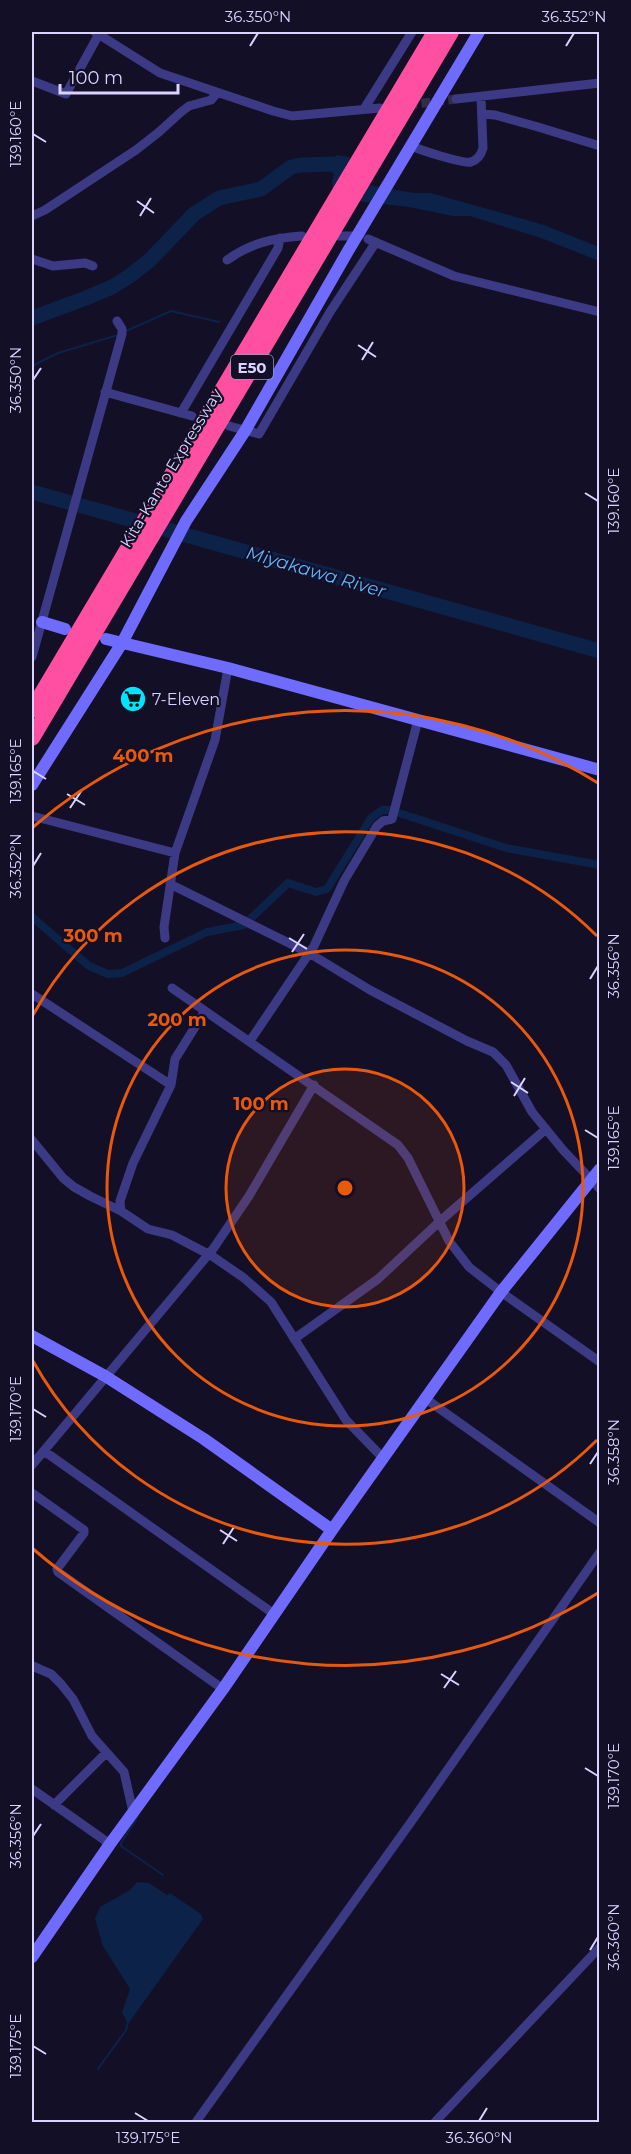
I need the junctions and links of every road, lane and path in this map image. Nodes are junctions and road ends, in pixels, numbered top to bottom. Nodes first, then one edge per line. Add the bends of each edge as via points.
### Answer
1 (412, 32) edge
2 (435, 32) edge
3 (451, 32) edge
4 (479, 32) edge
5 (97, 33) edge
6 (32, 81) edge
7 (600, 83) edge
8 (217, 93) junction
9 (481, 97) junction
10 (456, 99) tunnel mouth
11 (380, 108) dead end
12 (364, 109) junction
13 (482, 114) junction
14 (379, 140) junction
15 (600, 146) edge
16 (409, 150) junction
17 (32, 216) edge
18 (332, 228) junction
19 (302, 236) dead end
20 (352, 236) dead end
21 (280, 238) junction
22 (32, 259) edge
23 (227, 260) dead end
24 (93, 266) dead end
25 (600, 312) edge
26 (117, 321) dead end
27 (105, 392) junction
28 (181, 412) junction
29 (192, 416) dead end
30 (229, 426) dead end
31 (245, 431) junction
32 (138, 544) junction
33 (42, 622) junction
34 (65, 629) dead end
35 (106, 639) dead end
36 (122, 643) junction
37 (32, 657) edge
38 (228, 668) junction
39 (32, 710) edge
40 (418, 720) junction
41 (32, 738) edge
42 (600, 770) edge
43 (32, 785) edge
44 (32, 816) edge
45 (175, 854) junction
46 (170, 884) junction
47 (165, 938) dead end
48 (309, 953) junction
49 (172, 988) dead end
50 (32, 994) edge
51 (205, 1011) junction
52 (250, 1041) junction
53 (314, 1084) junction
54 (171, 1085) junction
55 (546, 1129) junction
56 (32, 1140) edge
57 (597, 1179) edge
58 (121, 1211) junction
59 (439, 1222) junction
60 (207, 1255) junction
61 (501, 1292) junction
62 (32, 1336) edge
63 (294, 1340) junction
64 (600, 1362) edge
65 (105, 1376) junction
66 (426, 1399) junction
67 (44, 1450) junction
68 (384, 1459) junction
69 (32, 1465) edge
70 (32, 1493) edge
71 (600, 1523) edge
72 (332, 1530) junction
73 (600, 1552) edge
74 (274, 1614) junction
75 (32, 1666) edge
76 (223, 1689) junction
77 (106, 1753) junction
78 (32, 1789) edge
79 (54, 1804) junction
80 (133, 1812) junction
81 (110, 1844) junction
82 (600, 1947) edge
83 (32, 1958) edge
84 (196, 2122) edge
85 (435, 2122) edge

1 - 12 street
2 - 14 highway, Kita-Kanto Expressway / E50
3 - 14 highway, Kita-Kanto Expressway / E50
4 - 16 street
5 - 6 street via 66,94
5 - 8 street via 160,73
7 - 9 street
8 - 12 street via 292,116
8 - 17 street via 211,100 189,106 136,150
9 - 10 street
9 - 13 street
11 - 12 street
13 - 15 street
13 - 16 street via 483,148 475,161
14 - 18 highway, Kita-Kanto Expressway / E50
16 - 31 street
18 - 20 street
18 - 32 highway, Kita-Kanto Expressway / E50
19 - 21 street
21 - 23 street via 249,246
21 - 28 street via 278,248
22 - 24 street via 53,266
25 - 31 street via 454,276 372,240 259,434
26 - 27 street via 122,334
27 - 28 street
27 - 33 street
28 - 29 street
30 - 31 street
31 - 36 street via 186,521
32 - 39 highway, Kita-Kanto Expressway / E50
32 - 41 highway, Kita-Kanto Expressway / E50
33 - 34 street
33 - 37 street
35 - 36 street
36 - 38 street
36 - 43 street
38 - 40 street
38 - 45 street via 215,740
40 - 42 street
40 - 48 street via 392,819 380,823 364,848
44 - 45 street
45 - 46 street
46 - 47 street
46 - 48 street
48 - 52 street
48 - 55 street via 370,990 493,1052 506,1065
49 - 51 street
50 - 54 street
51 - 52 street
51 - 54 street via 176,1059
52 - 53 street
53 - 59 street via 398,1144
53 - 60 street via 236,1216
54 - 58 street via 133,1163 120,1201
55 - 57 street
55 - 59 street
56 - 58 street via 69,1183
57 - 61 street
58 - 60 street via 148,1229 172,1235
59 - 61 street via 457,1254
59 - 63 street via 378,1279
60 - 63 street via 264,1294
60 - 65 street
61 - 64 street
61 - 66 street
62 - 65 street
63 - 68 street via 346,1420
65 - 67 street
65 - 72 street via 204,1439
66 - 68 street
66 - 71 street
67 - 69 street
67 - 74 street
68 - 72 street
70 - 76 street via 84,1530 58,1572
72 - 74 street
73 - 84 street
74 - 76 street
75 - 77 street via 62,1684
76 - 80 street
77 - 79 street
77 - 80 street via 124,1772
78 - 79 street
79 - 81 street
80 - 81 street
81 - 83 street
82 - 85 street

